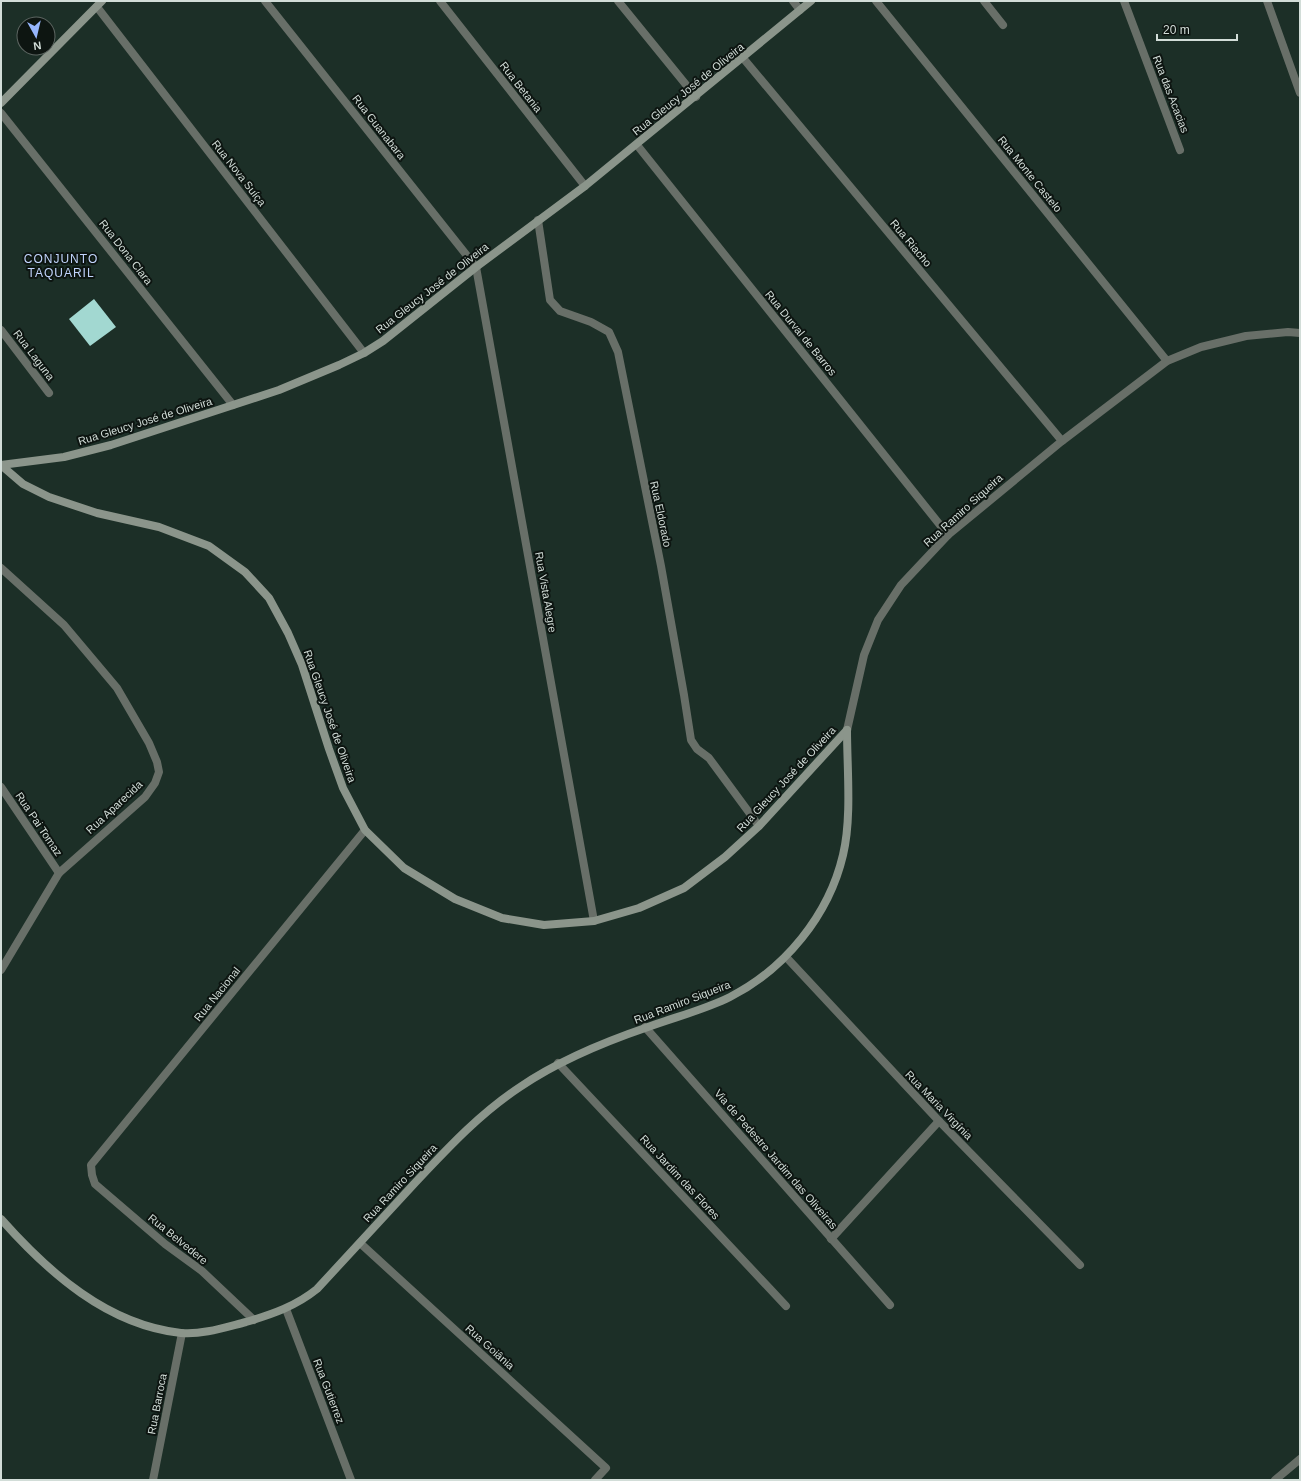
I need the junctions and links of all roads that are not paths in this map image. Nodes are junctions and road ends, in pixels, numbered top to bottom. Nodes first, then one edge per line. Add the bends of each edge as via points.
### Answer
1 (264, 1) edge
2 (440, 1) edge
3 (618, 1) edge
4 (793, 1) edge
5 (811, 1) edge
6 (876, 1) edge
7 (984, 1) edge
8 (1124, 1) edge
9 (1267, 1) edge
10 (99, 4) edge
11 (800, 10) junction
12 (1003, 25) dead end
13 (743, 58) junction
14 (1300, 93) edge
15 (696, 97) junction
16 (1, 103) edge
17 (1, 113) edge
18 (637, 145) junction
19 (1180, 150) dead end
20 (585, 186) junction
21 (538, 220) junction
22 (476, 267) junction
23 (1, 330) edge
24 (1300, 333) edge
25 (364, 353) junction
26 (1167, 361) junction
27 (49, 393) dead end
28 (233, 405) junction
29 (1062, 441) junction
30 (1, 466) edge
31 (948, 535) junction
32 (1, 568) edge
33 (846, 730) junction
34 (1, 788) edge
35 (759, 826) junction
36 (365, 830) junction
37 (59, 873) junction
38 (594, 921) junction
39 (786, 957) junction
40 (1, 970) edge
41 (645, 1028) junction
42 (558, 1063) junction
43 (939, 1121) junction
44 (92, 1174) joint
45 (1, 1219) edge
46 (831, 1239) junction
47 (360, 1243) junction
48 (1080, 1265) dead end
49 (890, 1305) dead end
50 (786, 1306) dead end
51 (286, 1309) junction
52 (254, 1320) junction
53 (182, 1333) junction
54 (1300, 1459) edge
55 (153, 1480) edge
56 (351, 1480) edge
57 (595, 1480) edge
58 (1275, 1480) edge

1 - 22 street, Rua Guanabara
2 - 20 street, Rua Betania
3 - 15 street
4 - 11 street
5 - 11 street, Rua Gleucy José de Oliveira
6 - 26 street, Rua Monte Castelo
7 - 12 street
8 - 19 street, Rua das Acacias
9 - 14 street
10 - 16 street
10 - 25 street, Rua Nova Suíça
11 - 13 street, Rua Gleucy José de Oliveira
13 - 15 street, Rua Gleucy José de Oliveira
13 - 29 street, Rua Riacho
15 - 18 street, Rua Gleucy José de Oliveira
17 - 28 street, Rua Dona Clara
18 - 20 street, Rua Gleucy José de Oliveira
18 - 31 street, Rua Durval de Barros
20 - 21 street, Rua Gleucy José de Oliveira
21 - 22 street, Rua Gleucy José de Oliveira
21 - 35 street, Rua Eldorado via 550,300 560,311 591,322 609,332 618,352 662,574 690,740 709,758
22 - 25 street, Rua Gleucy José de Oliveira via 384,341
22 - 38 street, Rua Vista Alegre
23 - 27 street, Rua Laguna
24 - 26 street, Rua Ramiro Siqueira via 1246,336 1201,347
25 - 28 street, Rua Gleucy José de Oliveira via 285,388
26 - 29 street, Rua Ramiro Siqueira
28 - 30 street, Rua Gleucy José de Oliveira via 111,445 64,457
29 - 31 street, Rua Ramiro Siqueira
30 - 36 street, Rua Gleucy José de Oliveira via 23,484 49,497 97,513 159,526 209,546 244,572 269,598 288,633 302,665 343,788
31 - 33 street, Rua Ramiro Siqueira via 901,585 878,620 864,655
32 - 37 street, Rua Aparecida via 64,625 117,688 149,743 159,772 155,783 145,796
33 - 35 street, Rua Gleucy José de Oliveira
33 - 39 street, Rua Ramiro Siqueira via 848,805 844,854 826,902
34 - 37 street, Rua Pai Tomaz
35 - 38 street, Rua Gleucy José de Oliveira via 725,857 684,888 639,908
36 - 38 street, Rua Gleucy José de Oliveira via 404,868 455,899 502,918 544,925
36 - 44 street, Rua Nacional via 91,1165
37 - 40 street, Rua Aparecida
39 - 41 street, Rua Ramiro Siqueira via 730,997
39 - 43 street, Rua Maria Virgínia
41 - 42 street, Rua Ramiro Siqueira
41 - 46 street, Via de Pedestre Jardim das Oliveiras
42 - 47 street, Rua Ramiro Siqueira via 485,1111 450,1145
42 - 50 street, Rua Jardim das Flores
43 - 46 street
43 - 48 street, Rua Maria Virgínia
44 - 52 street, Rua Belvedere via 95,1184 202,1272
45 - 53 street, Rua Ramiro Siqueira via 26,1247 63,1279 110,1312 147,1325
46 - 49 street, Via de Pedestre Jardim das Oliveiras
47 - 51 street, Rua Ramiro Siqueira via 317,1290 302,1302
47 - 57 street, Rua Goiânia via 606,1468
51 - 52 street, Rua Ramiro Siqueira
51 - 56 street, Rua Gutierrez
52 - 53 street, Rua Ramiro Siqueira via 219,1329
53 - 55 street, Rua Barroca
54 - 58 street

